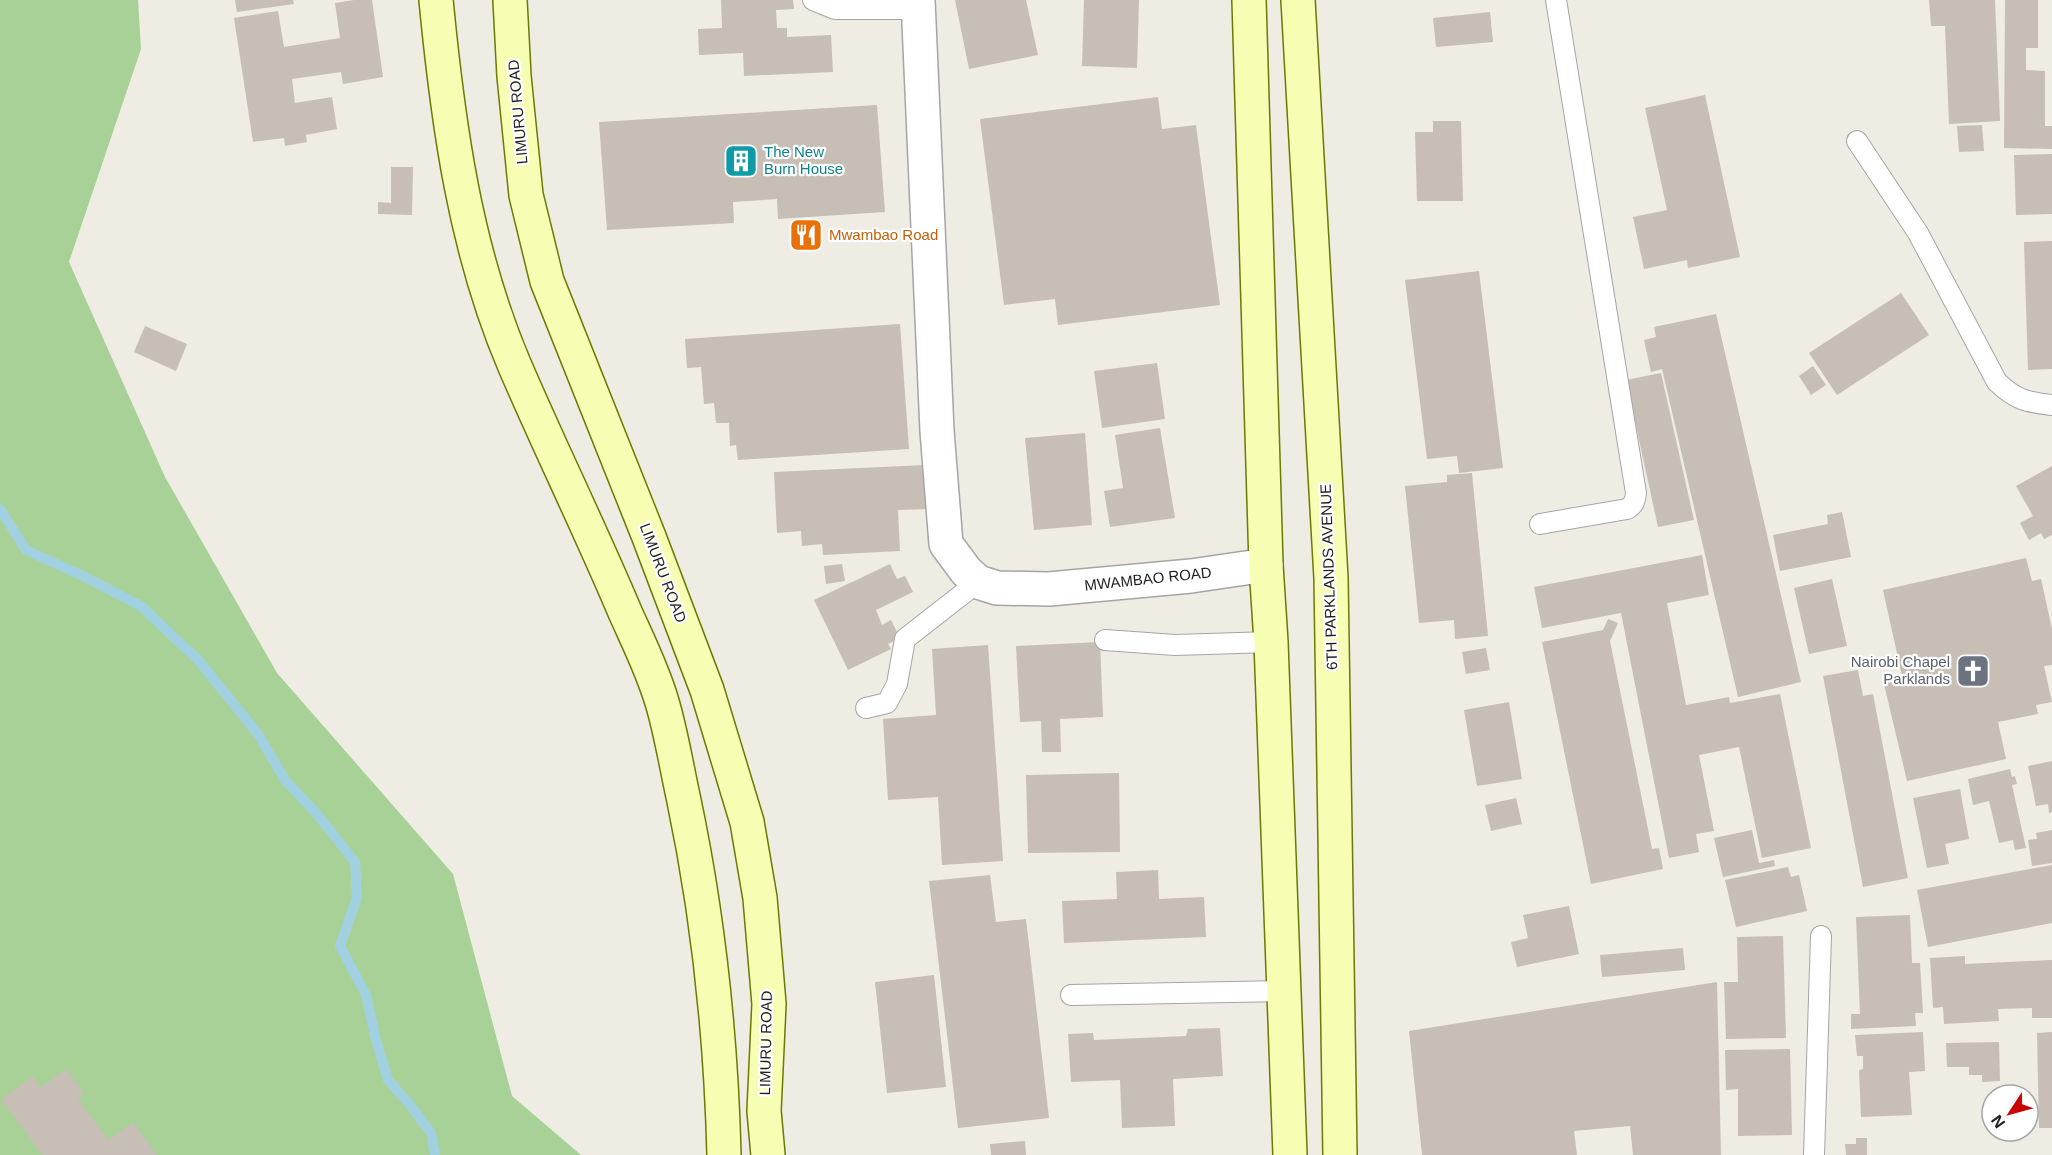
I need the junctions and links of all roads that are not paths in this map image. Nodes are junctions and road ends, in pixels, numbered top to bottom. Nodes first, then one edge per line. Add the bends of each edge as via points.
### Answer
1 (436, 0) edge
2 (510, 0) edge
3 (813, 0) edge
4 (1249, 0) edge
5 (1298, 0) edge
6 (1556, 0) edge
7 (918, 5) edge
8 (1857, 141) dead end
9 (2052, 405) edge
10 (1540, 524) dead end
11 (1266, 565) junction
12 (978, 582) junction
13 (1105, 640) dead end
14 (1271, 642) junction
15 (866, 708) dead end
16 (1821, 936) dead end
17 (1283, 991) junction
18 (1071, 995) dead end
19 (724, 1155) edge
20 (768, 1155) edge
21 (1290, 1155) edge
22 (1340, 1155) edge
23 (1814, 1155) edge

1 - 19 main road via 458,172 494,313 662,700 702,894 720,1064
2 - 20 main road, LIMURU ROAD via 526,195 547,281 707,690 747,822 760,898 769,1004 764,1111
3 - 7 lane via 836,9
4 - 11 main road
5 - 22 main road, 6TH PARKLANDS AVENUE via 1331,578
6 - 10 lane via 1636,493 1635,501 1627,509
7 - 12 street via 937,431 946,544
8 - 9 lane via 1918,233 1997,382 2011,395
11 - 12 street, MWAMBAO ROAD via 1049,589 997,588
11 - 14 main road
12 - 15 lane via 905,639 897,684 887,703
13 - 14 lane via 1174,645
14 - 17 main road
16 - 23 lane
17 - 18 lane
17 - 21 main road

